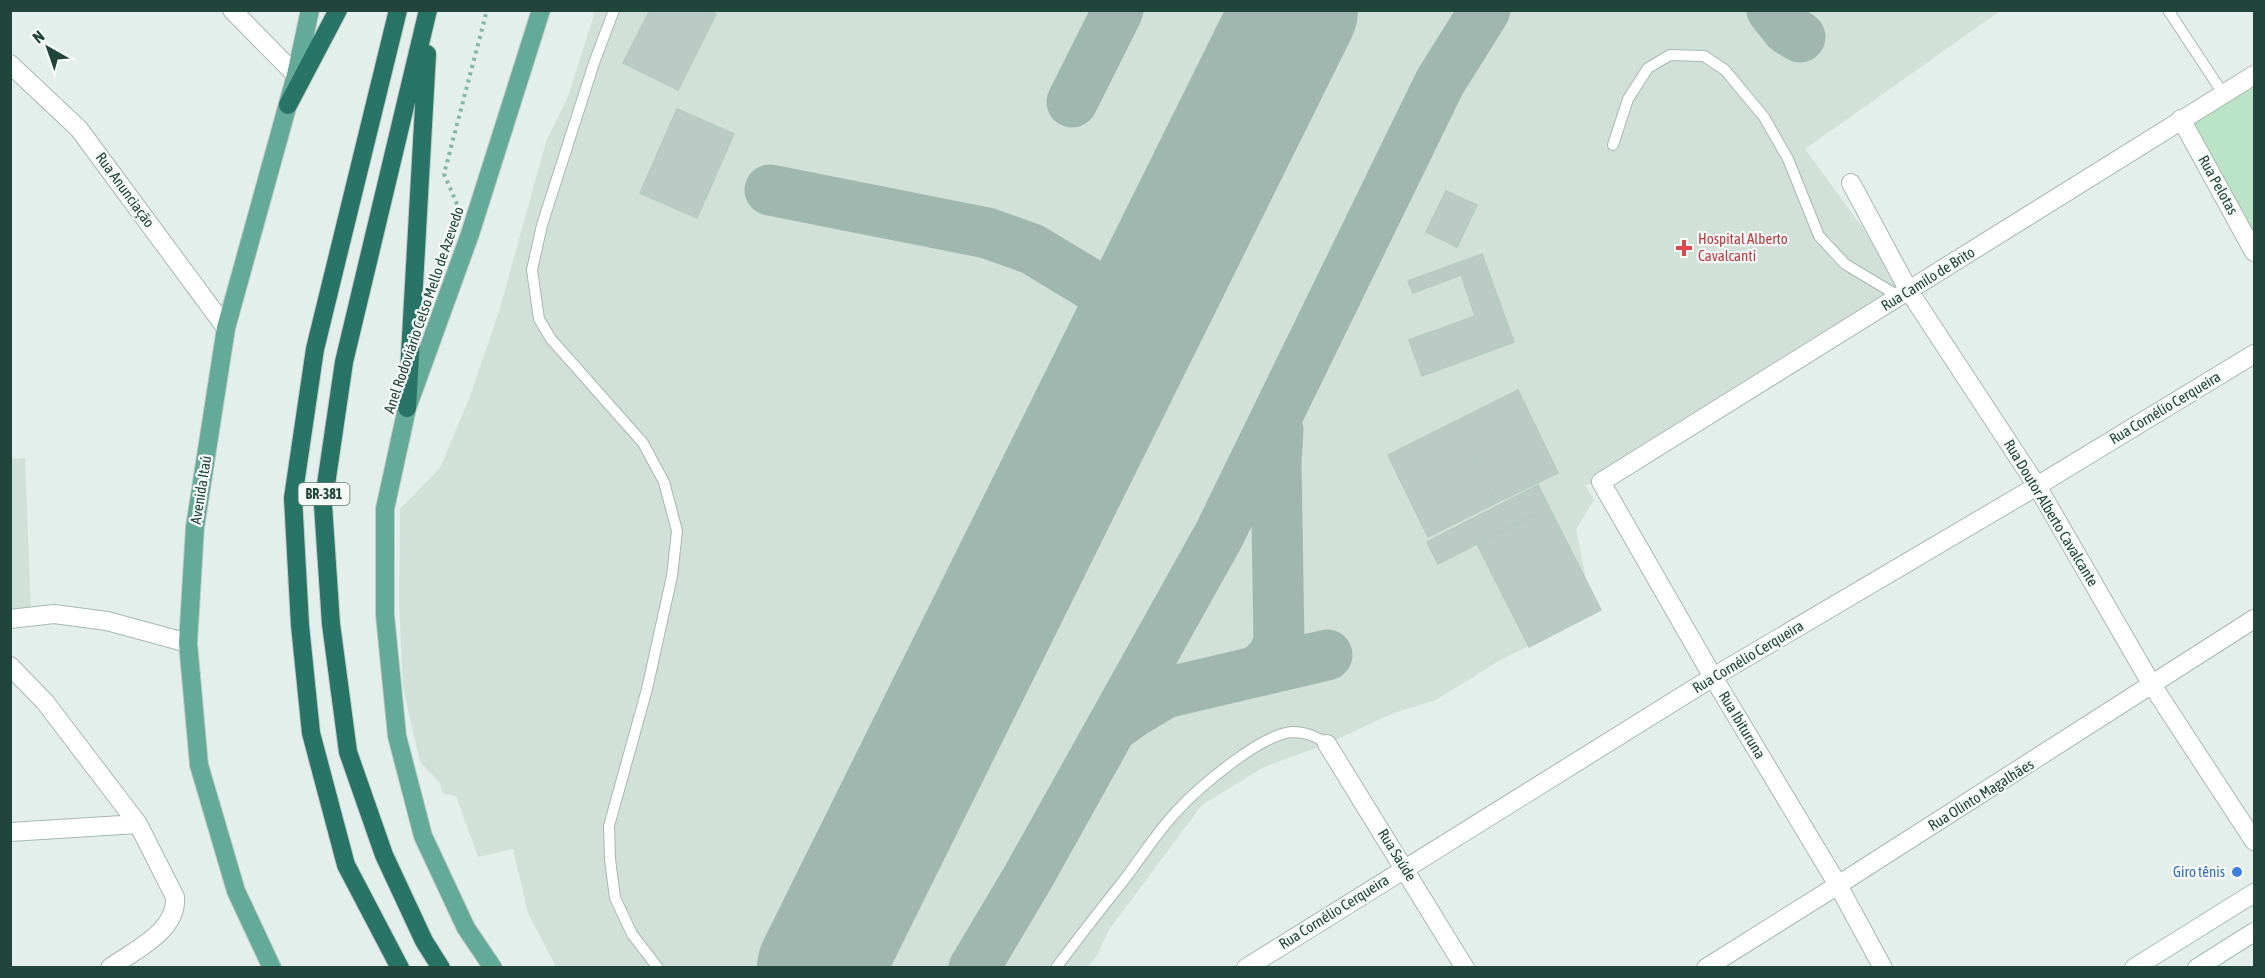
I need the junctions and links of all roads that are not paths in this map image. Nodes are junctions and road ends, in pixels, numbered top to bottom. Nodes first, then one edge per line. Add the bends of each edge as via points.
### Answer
1 (232, 10) edge
2 (310, 10) edge
3 (338, 10) edge
4 (398, 10) edge
5 (429, 10) edge
6 (541, 10) edge
7 (614, 10) edge
8 (2168, 10) edge
9 (10, 64) edge
10 (296, 75) junction
11 (2254, 75) edge
12 (2224, 95) junction
13 (288, 105) junction
14 (2181, 119) junction
15 (1613, 145) dead end
16 (1851, 183) dead end
17 (2254, 252) edge
18 (1904, 294) junction
19 (226, 328) junction
20 (2254, 354) edge
21 (407, 408) junction
22 (1601, 482) joint
23 (2037, 486) junction
24 (10, 619) edge
25 (2254, 619) edge
26 (188, 643) junction
27 (10, 666) edge
28 (1713, 677) junction
29 (2152, 685) junction
30 (1327, 744) joint
31 (138, 824) junction
32 (10, 832) edge
33 (2254, 841) edge
34 (1405, 868) junction
35 (1838, 885) junction
36 (2254, 893) edge
37 (2252, 931) edge
38 (110, 968) edge
39 (272, 968) edge
40 (400, 968) edge
41 (441, 968) edge
42 (492, 968) edge
43 (658, 968) edge
44 (1056, 968) edge
45 (1246, 968) edge
46 (1465, 968) edge
47 (1706, 968) edge
48 (1883, 968) edge
49 (2134, 968) edge
50 (2197, 968) edge

1 - 10 street
2 - 10 main road, Avenida Itaú
3 - 13 highway
4 - 40 highway, BR-381 via 315,349 294,498 300,625 311,733 346,865
5 - 21 highway
5 - 41 highway, BR-381 via 344,363 322,504 331,624 348,752 384,855 424,941
6 - 21 main road, Anel Rodoviário Celso Mello de Azevedo via 470,234
7 - 43 lane via 542,225 532,270 539,319 551,339 643,443 664,482 676,531 672,576 647,689 609,826 615,898 632,934
8 - 12 lane
9 - 19 street, Rua Anunciação via 80,129
10 - 13 main road, Avenida Itaú
11 - 12 street, Rua Camilo de Brito
12 - 14 street, Rua Camilo de Brito
13 - 19 main road, Avenida Itaú
14 - 17 street, Rua Pelotas
14 - 18 street, Rua Camilo de Brito
15 - 18 lane via 1628,99 1648,68 1670,55 1704,56 1725,70 1764,117 1788,159 1820,236 1845,264
16 - 18 street, Rua Doutor Alberto Cavalcante
18 - 22 street, Rua Camilo de Brito
18 - 23 street, Rua Doutor Alberto Cavalcante
19 - 26 main road, Avenida Itaú via 195,527
20 - 23 street, Rua Cornélio Cerqueira
21 - 42 main road, Anel Rodoviário Celso Mello de Azevedo via 385,509 386,615 397,735 423,836 466,928
22 - 28 street, Rua Ibituruna
23 - 28 street, Rua Cornélio Cerqueira
23 - 29 street, Rua Doutor Alberto Cavalcante
24 - 26 street via 54,614 97,619
25 - 29 street, Rua Olinto Magalhães
26 - 39 main road, Avenida Itaú via 199,765 236,891
27 - 31 street via 45,702
28 - 34 street, Rua Cornélio Cerqueira
28 - 35 street, Rua Ibituruna
29 - 33 street, Rua Doutor Alberto Cavalcante
29 - 35 street, Rua Olinto Magalhães
30 - 34 street, Rua Saúde
30 - 44 lane via 1317,736 1293,732 1275,737 1212,777 1176,811
31 - 32 street
31 - 38 street via 176,905 169,923 160,932
34 - 45 street, Rua Cornélio Cerqueira
34 - 46 street, Rua Saúde
35 - 47 street, Rua Olinto Magalhães
35 - 48 street, Rua Ibituruna
36 - 49 street
37 - 50 street

